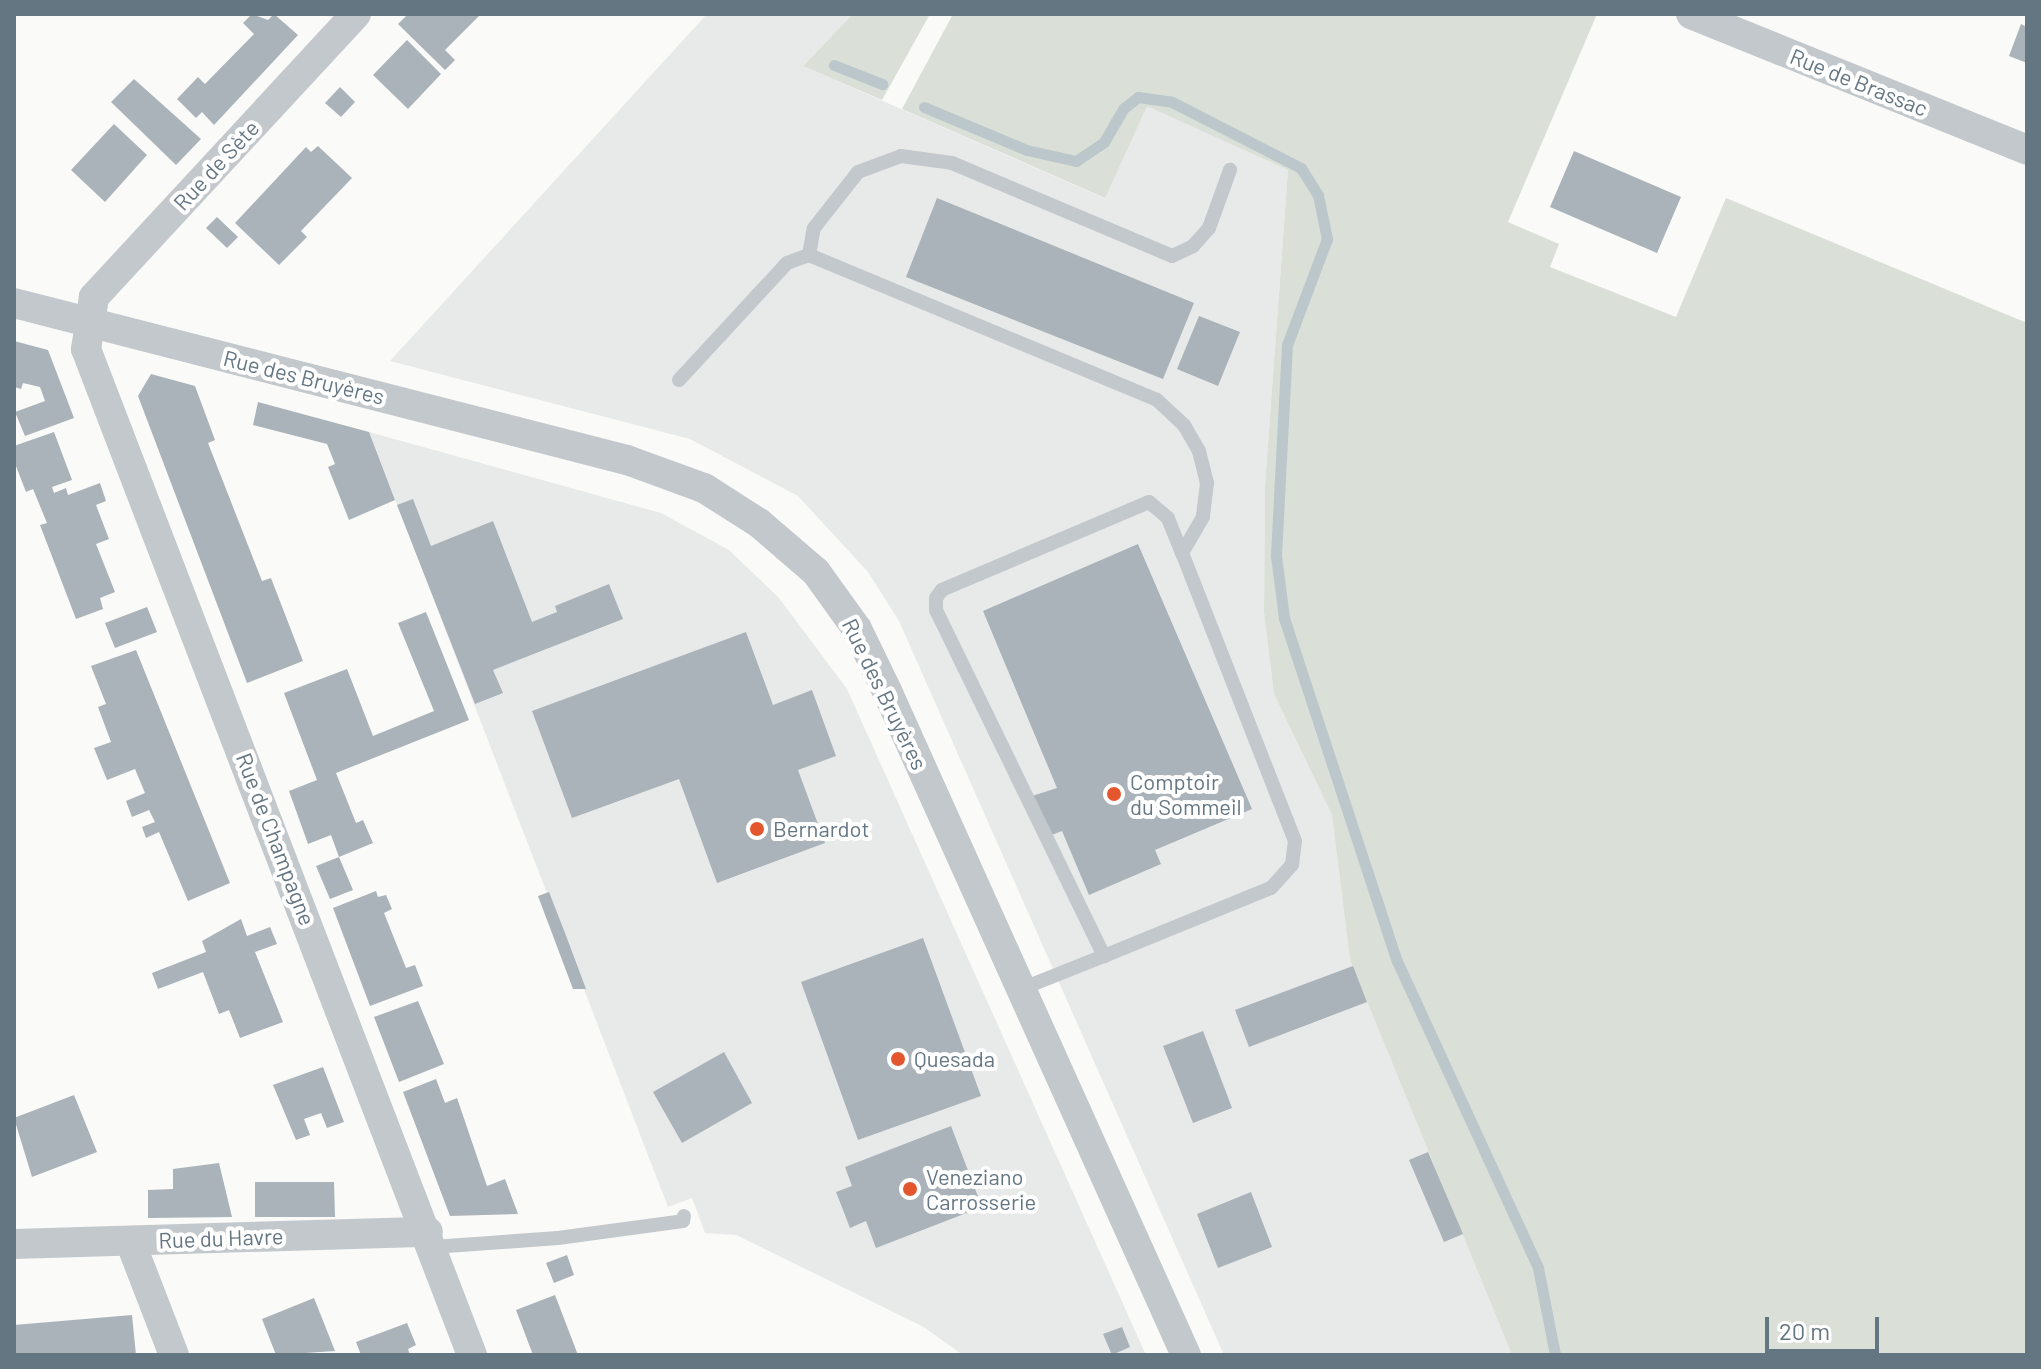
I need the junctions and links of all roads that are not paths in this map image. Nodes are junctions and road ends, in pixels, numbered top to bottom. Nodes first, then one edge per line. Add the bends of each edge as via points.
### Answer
1 (356, 14) edge
2 (1708, 17) edge
3 (2027, 150) edge
4 (1230, 170) dead end
5 (809, 255) junction
6 (14, 303) edge
7 (89, 322) junction
8 (679, 380) dead end
9 (1182, 553) junction
10 (1104, 956) junction
11 (1021, 989) junction
12 (684, 1216) dead end
13 (431, 1239) junction
14 (130, 1241) junction
15 (14, 1244) edge
16 (174, 1355) edge
17 (472, 1355) edge
18 (1186, 1355) edge

1 - 7 street, Rue de Sète via 94,297
2 - 3 street, Rue de Brassac
4 - 5 lane via 1209,228 1193,246 1172,256 952,163 901,156 858,172 814,228
5 - 8 lane via 787,263
5 - 9 lane via 1157,400 1184,425 1199,451 1207,483 1203,517
6 - 7 street, Rue des Bruyères
7 - 11 street, Rue des Bruyères via 627,460 704,488 759,523 816,572 857,629
7 - 13 street, Rue de Champagne via 86,349
9 - 10 lane via 1295,841 1292,865 1271,888
9 - 10 lane via 1168,518 1149,502 956,584 936,598 936,610
10 - 11 lane
11 - 18 street, Rue des Bruyères
12 - 13 lane via 683,1221 558,1238
13 - 14 street, Rue du Havre
13 - 17 street, Rue de Champagne
14 - 15 street, Rue du Havre
14 - 16 street

